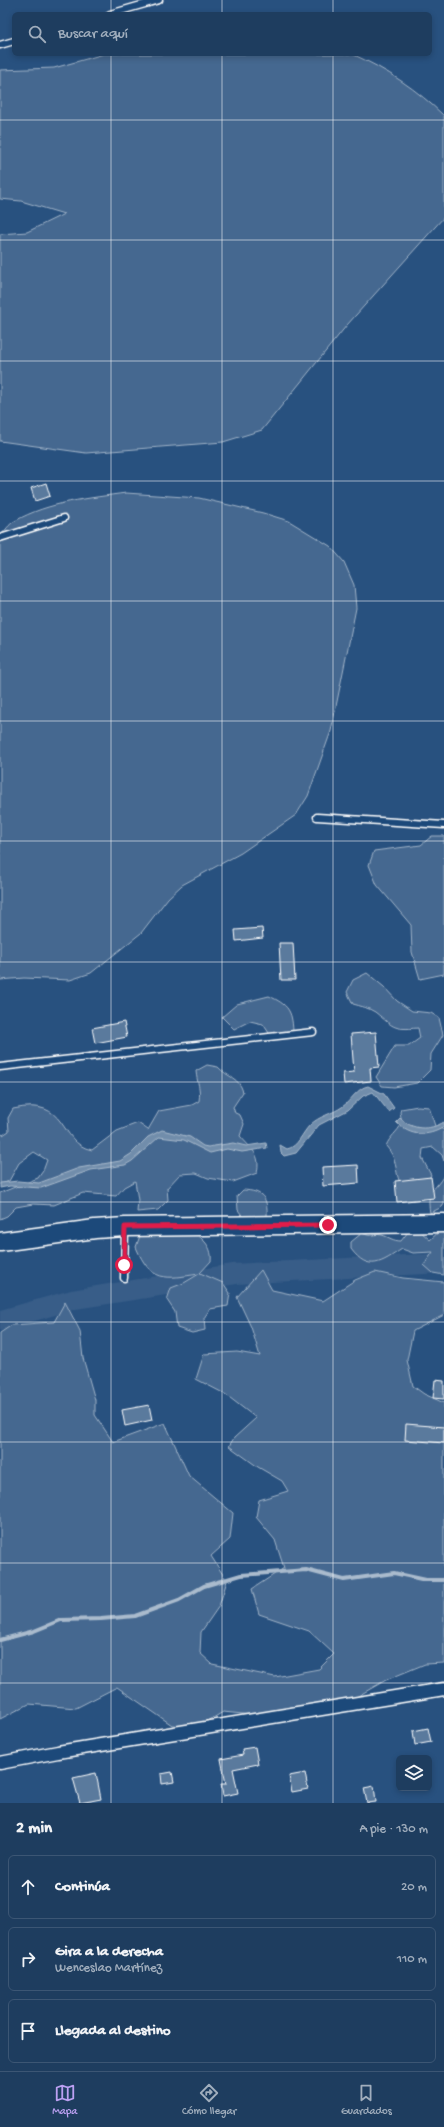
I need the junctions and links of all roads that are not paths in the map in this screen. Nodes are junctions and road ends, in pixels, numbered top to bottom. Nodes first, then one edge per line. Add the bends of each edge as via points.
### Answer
1 (159, 0) edge
2 (117, 12) edge
3 (12, 42) edge
4 (0, 45) edge
5 (64, 518) dead end
6 (0, 538) edge
7 (317, 817) dead end
8 (444, 825) edge
9 (312, 1032) dead end
10 (0, 1067) edge
11 (444, 1223) edge
12 (125, 1227) junction
13 (0, 1242) edge
14 (124, 1278) dead end
15 (444, 1689) edge
16 (0, 1763) edge

1 - 2 lane
3 - 4 lane
5 - 6 lane
7 - 8 lane
9 - 10 lane
11 - 12 main road
12 - 13 main road via 95,1228
12 - 14 lane
15 - 16 street

